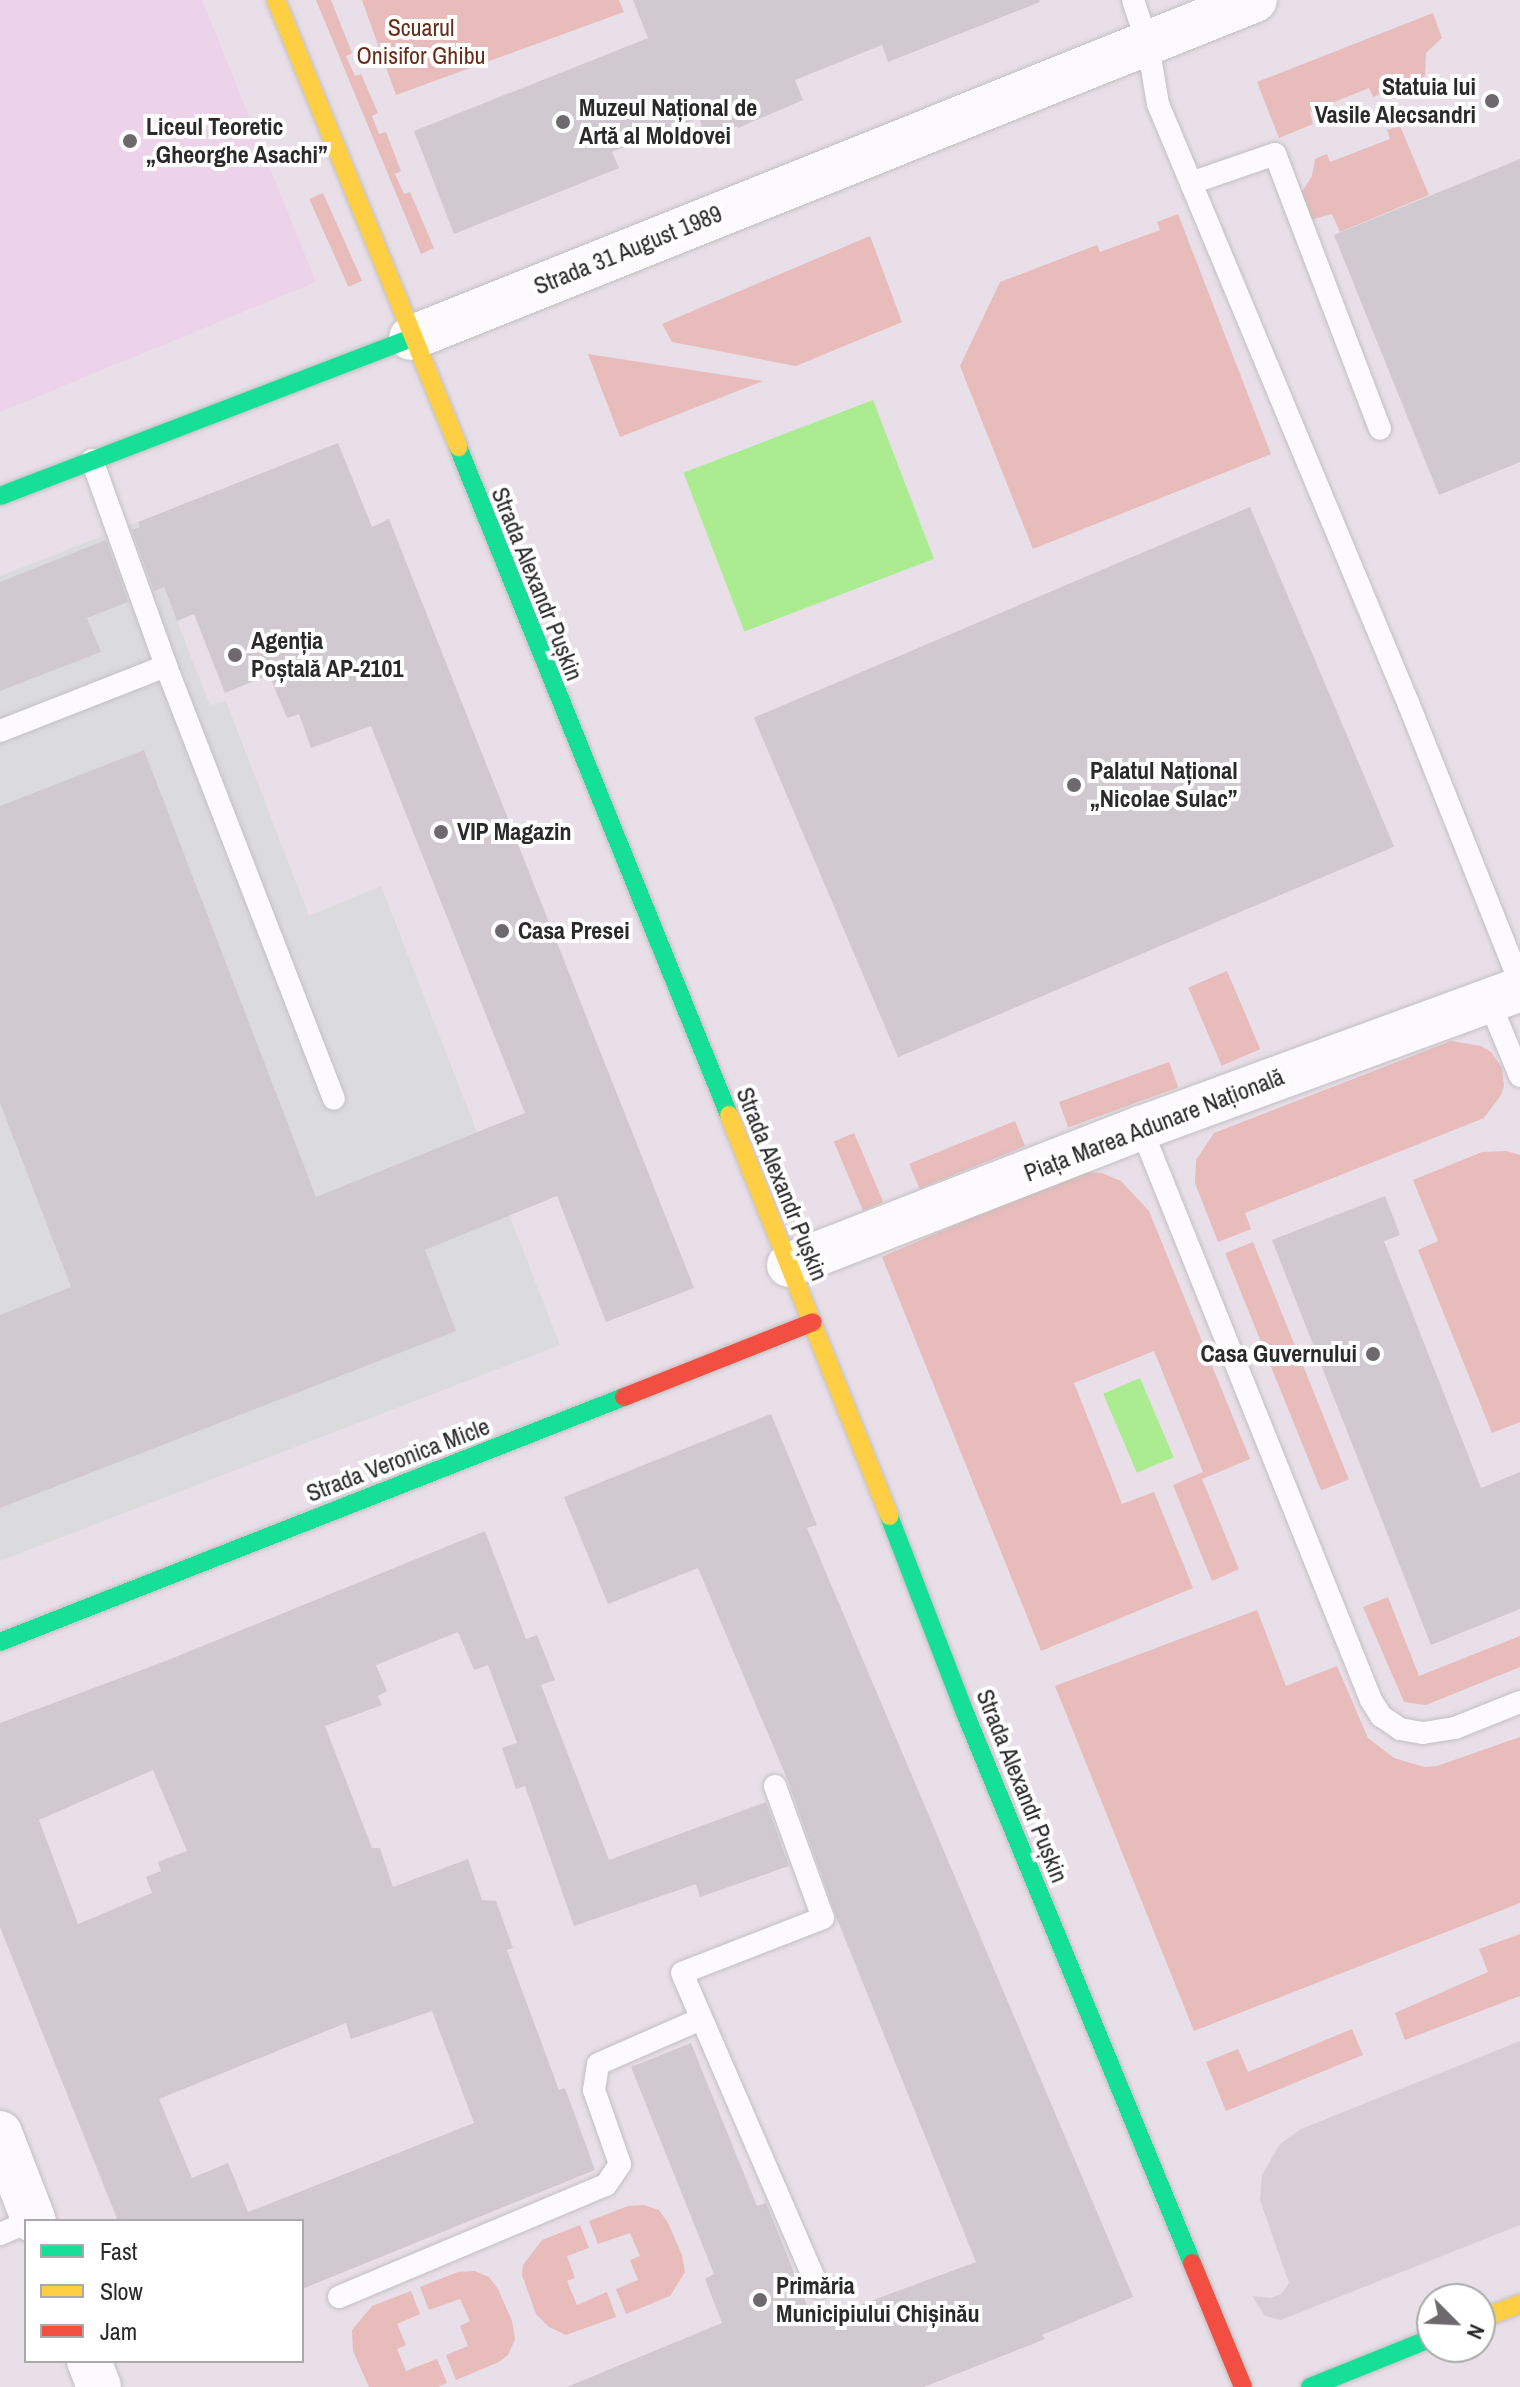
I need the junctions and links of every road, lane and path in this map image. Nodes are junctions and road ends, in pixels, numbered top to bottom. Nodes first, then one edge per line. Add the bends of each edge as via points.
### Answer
1 (276, 0) edge
2 (1133, 0) edge
3 (1255, 0) edge
4 (1148, 45) junction
5 (1191, 183) junction
6 (411, 338) junction
7 (1380, 429) dead end
8 (92, 460) junction
9 (0, 496) edge
10 (166, 666) junction
11 (0, 731) edge
12 (1510, 991) edge
13 (1520, 1076) edge
14 (334, 1099) dead end
15 (1141, 1128) junction
16 (789, 1265) junction
17 (813, 1322) junction
18 (0, 1642) edge
19 (1520, 1702) edge
20 (775, 1786) dead end
21 (701, 2019) junction
22 (0, 2133) edge
23 (32, 2219) edge
24 (24, 2224) edge
25 (0, 2234) edge
26 (818, 2288) dead end
27 (339, 2297) dead end
28 (1520, 2304) edge
29 (1496, 2313) edge
30 (1416, 2344) edge
31 (90, 2363) edge
32 (99, 2387) edge
33 (1243, 2387) edge
34 (1310, 2387) edge

1 - 6 main road, Strada Alexandr Pușkin
2 - 4 lane
3 - 4 street, Strada 31 August 1989
4 - 5 lane via 1158,104
4 - 6 street, Strada 31 August 1989
5 - 7 lane via 1275,154
5 - 12 lane
6 - 8 main road, Strada 31 August 1989
6 - 16 main road, Strada Alexandr Pușkin
8 - 9 main road, Strada 31 August 1989
8 - 10 lane
10 - 11 lane
10 - 14 lane
12 - 13 lane
12 - 15 street, Piața Marea Adunare Națională
15 - 16 street, Piața Marea Adunare Națională
15 - 19 lane via 1381,1716 1400,1729 1423,1733 1455,1728
16 - 17 main road, Strada Alexandr Pușkin
17 - 18 main road, Strada Veronica Micle
17 - 33 main road, Strada Alexandr Pușkin via 965,1713
20 - 21 lane via 823,1918 682,1973
21 - 26 lane
21 - 27 lane via 598,2064 594,2090 620,2164 606,2185
22 - 23 street
24 - 25 lane
28 - 29 main road
30 - 34 main road
31 - 32 street

